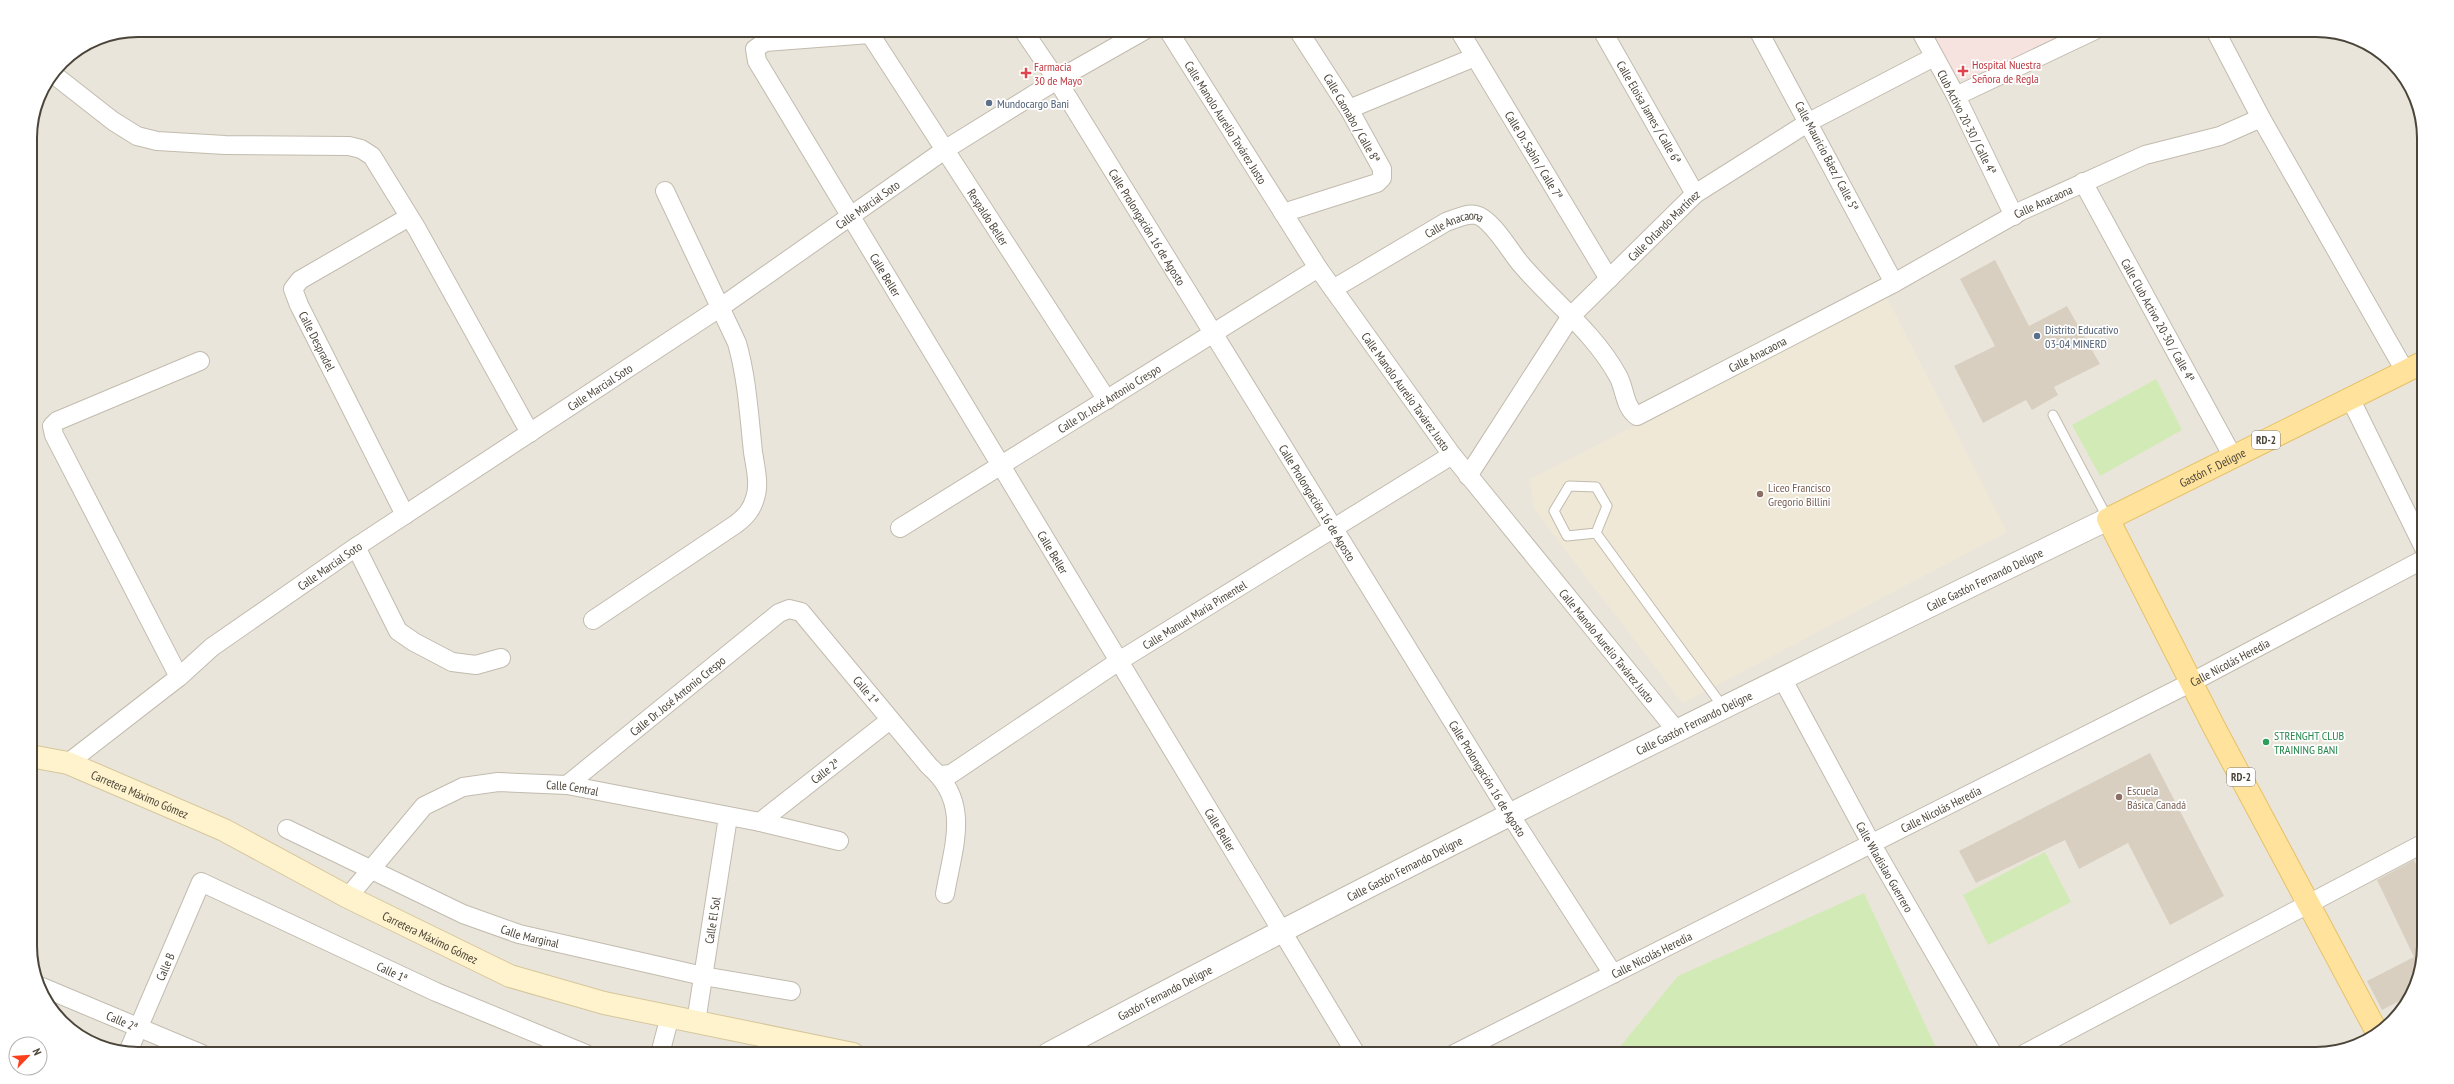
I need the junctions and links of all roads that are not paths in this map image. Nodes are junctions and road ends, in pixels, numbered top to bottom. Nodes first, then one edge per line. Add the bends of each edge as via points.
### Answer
1 (820, 37) edge
2 (878, 37) edge
3 (1028, 37) edge
4 (1133, 37) edge
5 (1172, 37) edge
6 (1303, 37) edge
7 (1463, 37) edge
8 (1606, 37) edge
9 (1762, 37) edge
10 (1924, 37) edge
11 (2081, 37) edge
12 (2219, 37) edge
13 (1475, 57) junction
14 (1934, 57) junction
15 (58, 77) edge
16 (1057, 80) junction
17 (1956, 96) junction
18 (1349, 109) junction
19 (2261, 118) junction
20 (1809, 122) junction
21 (946, 148) junction
22 (2083, 182) junction
23 (665, 191) dead end
24 (1695, 194) junction
25 (1283, 213) junction
26 (849, 216) junction
27 (2014, 216) junction
28 (409, 217) junction
29 (1318, 268) junction
30 (1609, 279) junction
31 (1894, 283) junction
32 (1333, 289) junction
33 (721, 307) junction
34 (1571, 316) junction
35 (1212, 334) junction
36 (200, 362) dead end
37 (2415, 366) edge
38 (2350, 398) junction
39 (1107, 400) junction
40 (2053, 415) dead end
41 (530, 433) junction
42 (1452, 456) junction
43 (2233, 457) junction
44 (1000, 466) junction
45 (1468, 476) junction
46 (405, 515) junction
47 (2108, 519) junction
48 (900, 528) dead end
49 (1333, 529) junction
50 (1596, 533) junction
51 (2417, 534) edge
52 (356, 547) junction
53 (2417, 563) edge
54 (789, 609) joint
55 (593, 620) dead end
56 (501, 658) dead end
57 (1119, 661) junction
58 (179, 677) junction
59 (1782, 678) junction
60 (2192, 682) junction
61 (1723, 707) junction
62 (890, 720) junction
63 (1676, 730) junction
64 (37, 757) edge
65 (68, 763) junction
66 (940, 775) junction
67 (568, 785) junction
68 (1511, 816) junction
69 (728, 817) junction
70 (760, 822) junction
71 (287, 828) dead end
72 (839, 841) dead end
73 (1871, 843) junction
74 (2417, 847) edge
75 (372, 868) junction
76 (201, 882) joint
77 (945, 894) dead end
78 (348, 897) junction
79 (2309, 904) junction
80 (1281, 930) junction
81 (1613, 974) junction
82 (703, 976) junction
83 (46, 989) edge
84 (791, 991) dead end
85 (670, 1016) junction
86 (696, 1022) junction
87 (138, 1028) junction
88 (2375, 1028) edge
89 (130, 1046) edge
90 (185, 1047) edge
91 (569, 1047) edge
92 (661, 1047) edge
93 (801, 1047) edge
94 (1061, 1047) edge
95 (1352, 1047) edge
96 (1468, 1047) edge
97 (1989, 1047) edge
98 (2037, 1047) edge

1 - 26 street, Calle Beller via 765,42 755,49 757,61
2 - 21 street, Respaldo Beller
3 - 16 street, Calle Prolongación 16 de Agosto
4 - 16 street, Calle Marcial Soto
5 - 25 street, Calle Manolo Aurelio Tavárez Justo
6 - 18 street, Calle Caonabo / Calle 8ª
7 - 13 street, Calle Dr. Sabín / Calle 7ª
8 - 24 street, Calle Eloisa James / Calle 6ª
9 - 20 street, Calle Mauricio Báez / Calle 5ª
10 - 14 street, Club Activo 20-30 / Calle 4ª
11 - 17 street
12 - 19 street
13 - 18 street
13 - 30 street, Calle Dr. Sabín / Calle 7ª
14 - 17 street, Club Activo 20-30 / Calle 4ª
14 - 20 street, Calle Orlando Martínez
15 - 28 street via 113,121 137,136 157,141 225,145 348,146 361,149 372,156
16 - 21 street, Calle Marcial Soto
16 - 35 street, Calle Prolongación 16 de Agosto
17 - 27 street, Club Activo 20-30 / Calle 4ª
18 - 25 street, Calle Caonabo / Calle 8ª via 1382,169 1382,178 1377,183
19 - 22 street, Calle Anacaona via 2220,136 2145,154
19 - 37 street
20 - 24 street, Calle Orlando Martínez
20 - 31 street, Calle Mauricio Báez / Calle 5ª
21 - 26 street, Calle Marcial Soto
21 - 39 street, Respaldo Beller
22 - 27 street, Calle Anacaona
22 - 43 street, Calle Club Activo 20-30 / Calle 4ª
23 - 33 street
24 - 30 street, Calle Orlando Martínez
25 - 29 street, Calle Manolo Aurelio Tavárez Justo
26 - 33 street, Calle Marcial Soto
26 - 44 street, Calle Beller
27 - 31 street, Calle Anacaona
28 - 41 street
28 - 46 street, Calle Despradel via 300,280 293,289
29 - 32 street, Calle Manolo Aurelio Tavárez Justo
29 - 35 street, Calle Dr. José Antonio Crespo
30 - 34 street, Calle Orlando Martínez
31 - 34 street, Calle Anacaona via 1637,416 1631,412 1618,376
32 - 34 street, Calle Anacaona via 1446,222 1475,214 1485,219 1520,264
32 - 42 street, Calle Manolo Aurelio Tavárez Justo
33 - 41 street, Calle Marcial Soto
33 - 55 street via 737,343 743,365 756,497 748,515
34 - 45 street, Calle Orlando Martínez
35 - 39 street, Calle Dr. José Antonio Crespo
35 - 49 street, Calle Prolongación 16 de Agosto
36 - 58 street via 57,421 52,426 54,435
37 - 38 main road, Gastón F. Deligne / RD-2
38 - 43 main road, Gastón F. Deligne / RD-2
38 - 51 street
39 - 44 street, Calle Dr. José Antonio Crespo
40 - 47 lane
41 - 46 street, Calle Marcial Soto
42 - 45 street, Calle Manolo Aurelio Tavárez Justo
42 - 49 street, Calle Manuel María Pimentel
43 - 47 main road, Gastón F. Deligne / RD-2
44 - 48 street, Calle Dr. José Antonio Crespo
44 - 57 street, Calle Beller
45 - 63 street, Calle Manolo Aurelio Tavárez Justo
46 - 52 street, Calle Marcial Soto
47 - 59 street, Calle Gastón Fernando Deligne
47 - 60 main road, RD-2
49 - 57 street, Calle Manuel María Pimentel
49 - 68 street, Calle Prolongación 16 de Agosto
50 - 50 lane via 1607,506 1596,487 1569,486 1554,511 1567,536
50 - 61 lane
52 - 56 street via 398,631 452,662 476,665
52 - 58 street, Calle Marcial Soto via 212,647
53 - 60 street, Calle Nicolás Heredia
54 - 62 street, Calle 1ª via 801,612
54 - 67 street, Calle Dr. José Antonio Crespo via 779,613
57 - 66 street, Calle Manuel María Pimentel via 951,774
57 - 80 street, Calle Beller
58 - 65 street, Calle Marcial Soto
59 - 61 street, Calle Gastón Fernando Deligne
59 - 73 street, Calle Wladislao Guerrero
60 - 73 street, Calle Nicolás Heredia
60 - 79 main road, RD-2
61 - 63 street, Calle Gastón Fernando Deligne
62 - 66 street, Calle 1ª
62 - 70 street, Calle 2ª
63 - 68 street, Calle Gastón Fernando Deligne
64 - 65 main road, Carretera Máximo Gómez
65 - 78 main road, Carretera Máximo Gómez via 224,830
66 - 77 street, Calle 1ª via 954,802 958,820
67 - 69 street, Calle Central
67 - 75 street, Calle Central via 498,782 463,787 424,806
68 - 80 street, Calle Gastón Fernando Deligne
68 - 81 street, Calle Prolongación 16 de Agosto
69 - 70 street, Calle Central
69 - 82 street, Calle El Sol
70 - 72 street, Calle Central
71 - 75 street, Calle Marginal
73 - 81 street, Calle Nicolás Heredia
73 - 97 street, Calle Wladislao Guerrero
74 - 79 street
75 - 78 street, Calle Central
75 - 82 street, Calle Marginal via 463,914 519,934
76 - 87 street, Calle B
76 - 91 street, Calle 1ª via 436,992
78 - 85 main road, Carretera Máximo Gómez via 510,976 604,1003
79 - 88 main road, RD-2
79 - 98 street
80 - 94 street, Gastón Fernando Deligne
80 - 95 street, Calle Beller
81 - 96 street, Calle Nicolás Heredia
82 - 84 street, Calle Marginal
82 - 86 street, Calle El Sol
83 - 87 street, Calle 2ª
85 - 86 main road, Carretera Máximo Gómez
85 - 92 street
86 - 93 main road, Carretera Máximo Gómez
87 - 89 street, Calle B
87 - 90 street, Calle 2ª

